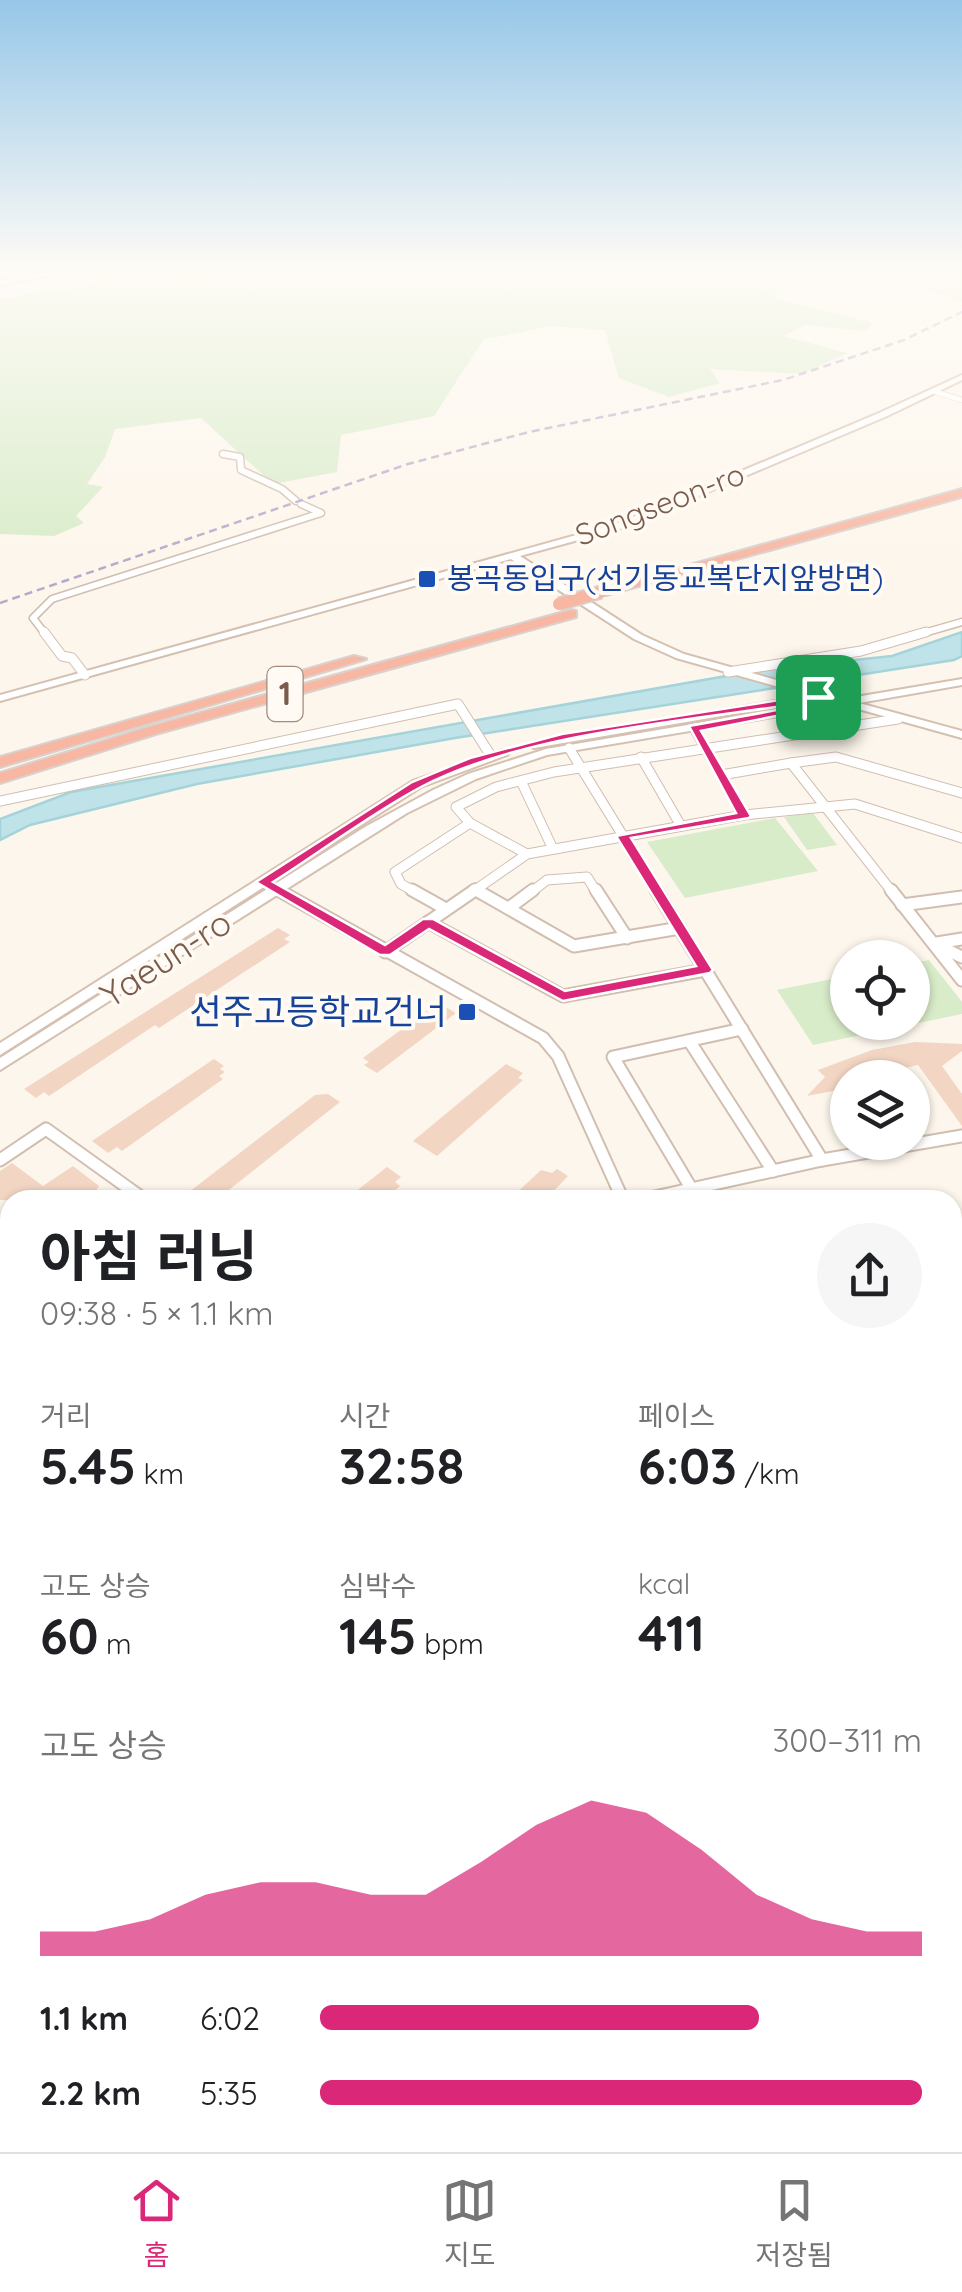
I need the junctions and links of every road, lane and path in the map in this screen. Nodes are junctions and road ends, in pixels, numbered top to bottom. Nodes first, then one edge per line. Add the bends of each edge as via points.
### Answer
1 (962, 376) edge
2 (932, 391) junction
3 (962, 400) edge
4 (223, 454) dead end
5 (962, 493) edge
6 (962, 504) edge
7 (514, 556) junction
8 (606, 597) junction
9 (565, 609) junction
10 (962, 622) edge
11 (728, 672) junction
12 (962, 674) edge
13 (86, 675) junction
14 (962, 682) edge
15 (818, 697) junction
16 (0, 698) edge
17 (836, 703) junction
18 (898, 719) junction
19 (694, 728) junction
20 (962, 734) edge
21 (704, 747) junction
22 (569, 748) junction
23 (491, 756) junction
24 (641, 757) junction
25 (0, 762) edge
26 (791, 763) junction
27 (580, 767) junction
28 (721, 776) junction
29 (0, 778) edge
30 (521, 780) junction
31 (962, 793) edge
32 (0, 801) edge
33 (822, 806) junction
34 (744, 816) junction
35 (470, 824) junction
36 (681, 826) junction
37 (622, 836) junction
38 (962, 838) edge
39 (553, 850) junction
40 (526, 854) junction
41 (269, 886) junction
42 (474, 889) junction
43 (962, 897) edge
44 (902, 905) junction
45 (510, 907) junction
46 (446, 909) junction
47 (428, 922) junction
48 (680, 928) junction
49 (627, 938) junction
50 (962, 940) edge
51 (936, 944) junction
52 (385, 952) junction
53 (962, 957) edge
54 (705, 970) junction
55 (962, 980) edge
56 (742, 1030) junction
57 (690, 1042) junction
58 (0, 1050) edge
59 (0, 1065) edge
60 (962, 1136) edge
61 (0, 1160) edge
62 (822, 1160) junction
63 (773, 1171) junction
64 (692, 1188) junction
65 (126, 1190) edge
66 (618, 1190) edge
67 (684, 1190) edge

1 - 2 street, Songseon-ro
2 - 3 street
2 - 7 street, Songseon-ro via 619,526
4 - 13 street via 240,457 241,470 321,513 52,599 33,618
5 - 8 highway, 1
6 - 8 highway, 1
7 - 11 street via 638,637
7 - 13 street, Songseon-ro
8 - 9 highway, 1
9 - 25 highway, 1
9 - 29 highway, 1
10 - 11 street via 861,651
11 - 15 street
12 - 15 street, Yaeun-ro
13 - 16 street, Songseon-ro
14 - 17 street, Yaeun-ro
15 - 17 street
15 - 23 street, Yaeun-ro via 562,737
17 - 18 street
17 - 19 street, Yaeun-ro
18 - 20 street
18 - 21 street
19 - 21 street
19 - 22 street, Yaeun-ro
21 - 24 street
21 - 28 street
22 - 27 street
22 - 41 street, Yaeun-ro via 499,763 440,787
23 - 32 street via 458,704
23 - 41 street, Yaeun-ro via 417,784
24 - 27 street
24 - 36 street
26 - 28 street
26 - 31 street via 836,757
26 - 33 street
27 - 30 street
27 - 37 street
28 - 34 street
30 - 35 street via 456,807
30 - 39 street
33 - 34 street
33 - 38 street via 855,804
33 - 44 street
34 - 36 street
35 - 40 street
35 - 46 street via 394,872 401,884
36 - 37 street
37 - 39 street
37 - 48 street
39 - 40 street
40 - 42 street
41 - 52 street
41 - 58 street, Yaeun-ro
41 - 59 street, Yaeun-ro
42 - 45 street
42 - 46 street
43 - 44 street
44 - 51 street
45 - 49 street via 574,946
45 - 49 street via 547,880 588,877
46 - 47 street
47 - 52 street
47 - 54 street via 563,996
48 - 49 street
48 - 54 street
50 - 51 street
51 - 53 street
51 - 55 street
52 - 66 street via 543,1038 558,1056
54 - 56 street
56 - 57 street
56 - 62 street
57 - 63 street
57 - 64 street via 612,1057
60 - 62 street
61 - 65 street via 46,1129
62 - 63 street
63 - 64 street
64 - 67 street

